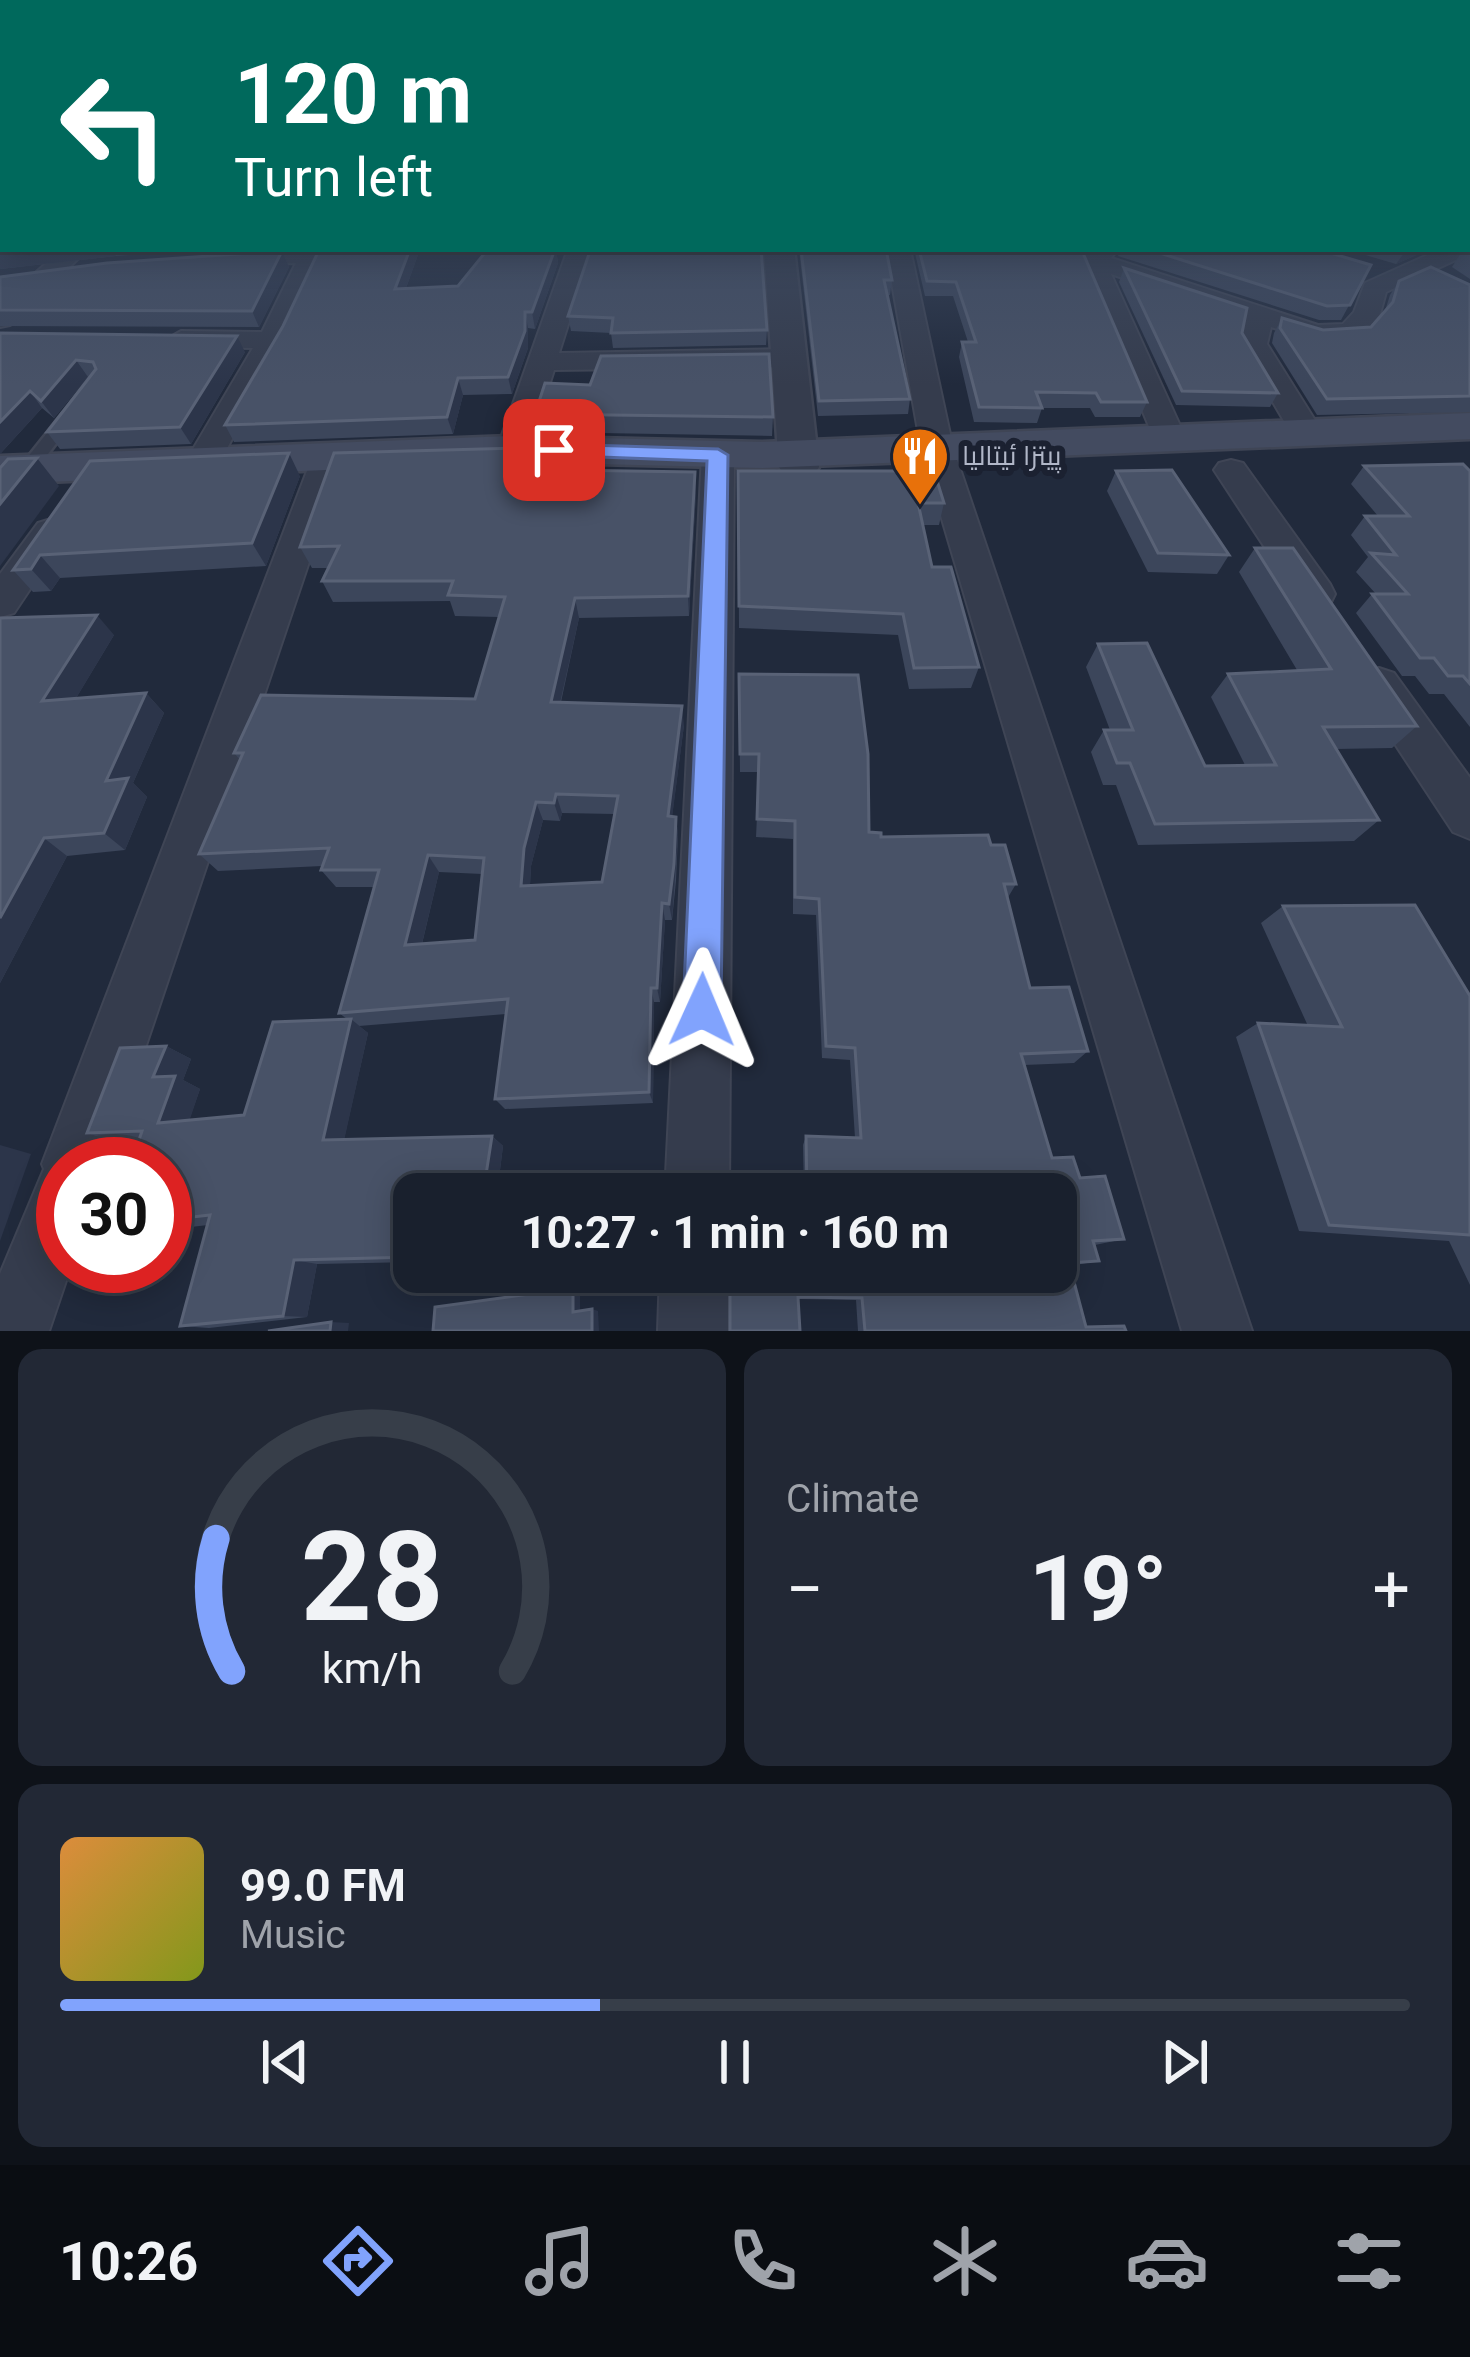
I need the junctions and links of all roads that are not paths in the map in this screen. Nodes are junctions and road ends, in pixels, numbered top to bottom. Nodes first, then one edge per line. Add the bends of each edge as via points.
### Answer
1 (65, 260) edge
2 (210, 260) edge
3 (310, 260) edge
4 (576, 260) edge
5 (780, 260) edge
6 (900, 260) edge
7 (1102, 260) edge
8 (1116, 260) edge
9 (1404, 260) edge
10 (1432, 260) edge
11 (1445, 260) edge
12 (188, 262) edge
13 (1360, 266) edge
14 (94, 270) edge
15 (50, 275) junction
16 (4, 281) edge
17 (1454, 284) edge
18 (1260, 316) junction
19 (8, 331) edge
20 (158, 338) edge
21 (272, 340) junction
22 (789, 358) junction
23 (542, 362) junction
24 (82, 400) edge
25 (1470, 426) edge
26 (1306, 434) junction
27 (1172, 441) junction
28 (513, 449) junction
29 (769, 457) junction
30 (328, 458) junction
31 (203, 461) junction
32 (942, 461) junction
33 (1470, 461) edge
34 (99, 462) junction
35 (14, 468) edge
36 (1231, 470) junction
37 (0, 603) edge
38 (1470, 818) edge
39 (84, 1137) edge
40 (699, 1173) edge
41 (36, 1269) edge
42 (694, 1293) edge
43 (14, 1331) edge
44 (693, 1331) edge
45 (1217, 1331) edge

1 - 15 street
2 - 12 street
3 - 21 street
4 - 23 street
5 - 22 street
6 - 32 street
7 - 27 street
8 - 18 street
9 - 13 street
10 - 18 street via 1374,288 1351,332 1316,333
11 - 17 street
14 - 15 street
15 - 16 street
15 - 19 street
18 - 26 street via 1253,344
20 - 21 street
21 - 31 street
22 - 23 street
22 - 29 street
23 - 28 street
24 - 35 lane
25 - 26 main road
26 - 27 main road
27 - 32 main road
28 - 29 main road
28 - 30 main road
29 - 32 main road
29 - 40 street
30 - 31 main road
30 - 39 street
31 - 34 main road
32 - 36 main road
32 - 45 street
33 - 36 main road
34 - 35 main road
34 - 37 street
36 - 38 street
41 - 43 street
42 - 44 street

